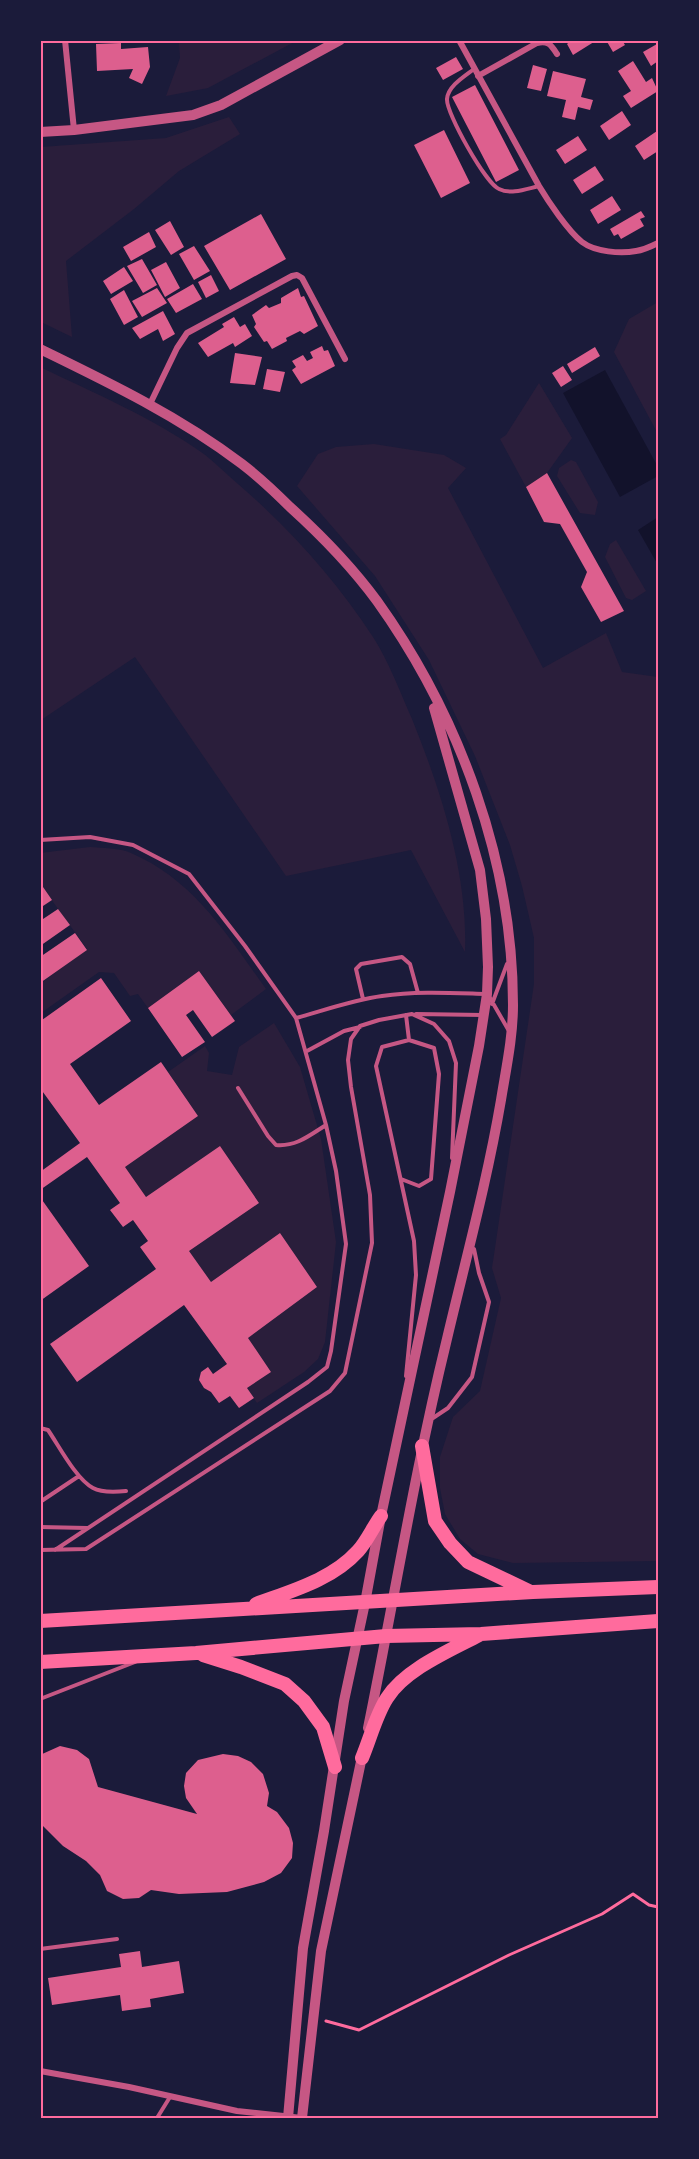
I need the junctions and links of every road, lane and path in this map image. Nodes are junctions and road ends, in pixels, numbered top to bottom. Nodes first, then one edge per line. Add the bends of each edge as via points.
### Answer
1 (65, 40) edge
2 (340, 40) edge
3 (459, 40) edge
4 (557, 54) dead end
5 (474, 69) junction
6 (478, 76) junction
7 (74, 130) junction
8 (40, 132) edge
9 (539, 186) junction
10 (658, 243) edge
11 (40, 349) edge
12 (345, 359) dead end
13 (150, 404) junction
14 (428, 685) junction
15 (40, 840) edge
16 (511, 955) junction
17 (418, 993) junction
18 (363, 999) junction
19 (490, 999) junction
20 (411, 1014) junction
21 (483, 1015) junction
22 (406, 1016) junction
23 (296, 1018) junction
24 (360, 1026) junction
25 (512, 1036) junction
26 (409, 1040) junction
27 (306, 1051) junction
28 (238, 1088) dead end
29 (326, 1125) junction
30 (400, 1179) junction
31 (450, 1192) junction
32 (472, 1230) junction
33 (402, 1421) junction
34 (427, 1422) junction
35 (40, 1428) edge
36 (422, 1446) junction
37 (80, 1475) junction
38 (126, 1491) dead end
39 (40, 1502) edge
40 (381, 1516) junction
41 (40, 1527) edge
42 (88, 1528) junction
43 (40, 1550) edge
44 (55, 1550) junction
45 (658, 1579) edge
46 (658, 1587) edge
47 (623, 1589) junction
48 (533, 1592) junction
49 (393, 1601) junction
50 (365, 1603) junction
51 (243, 1609) junction
52 (40, 1621) edge
53 (658, 1621) edge
54 (481, 1634) junction
55 (386, 1636) junction
56 (357, 1639) junction
57 (196, 1653) junction
58 (150, 1656) junction
59 (40, 1662) edge
60 (40, 1699) edge
61 (362, 1758) junction
62 (334, 1767) junction
63 (658, 1907) edge
64 (117, 1939) dead end
65 (40, 1949) edge
66 (313, 2018) junction
67 (40, 2071) edge
68 (170, 2097) junction
69 (288, 2117) edge
70 (158, 2118) edge
71 (302, 2118) edge

1 - 7 street
2 - 7 street via 205,111
3 - 5 street
4 - 6 street via 544,41
5 - 6 street
5 - 9 lane via 450,90 447,98 448,109 472,154 495,188 515,192
6 - 9 street
7 - 8 street
9 - 10 street via 582,242 614,252 637,251
11 - 13 street
12 - 13 street via 302,278 292,276 188,333
13 - 14 street via 247,467 303,518 376,601
14 - 16 street via 459,748 491,843 504,895
14 - 19 street via 480,870
15 - 23 lane via 90,837 133,845 189,874
16 - 19 lane
16 - 25 street
17 - 18 lane
17 - 18 lane via 410,964 402,957 357,966
17 - 19 lane
18 - 23 lane
19 - 21 street
19 - 25 lane
20 - 21 lane
20 - 22 lane
20 - 31 lane via 434,1024 449,1041 456,1063
21 - 31 street
22 - 24 lane
22 - 26 lane
23 - 27 lane
24 - 27 lane
24 - 44 lane via 351,1040 348,1060 370,1195 372,1243 345,1373 330,1391 86,1549
25 - 32 street via 495,1137
26 - 30 lane via 382,1047 376,1066
26 - 30 lane via 434,1048 439,1074 431,1179 419,1186
27 - 29 lane
28 - 29 lane via 276,1145 296,1144
29 - 42 lane via 346,1244 327,1367
30 - 33 lane via 414,1241 416,1275
31 - 33 street
32 - 34 street
32 - 34 lane via 474,1253 489,1302 472,1377 448,1408
33 - 40 street
34 - 36 street
35 - 37 lane via 48,1430
36 - 48 main road via 435,1521 450,1543 468,1562
36 - 49 street
37 - 38 lane via 98,1490
37 - 39 lane
40 - 50 street
40 - 51 main road via 358,1551 335,1571
41 - 42 lane
42 - 44 lane
43 - 44 lane
45 - 47 main road
46 - 47 main road
47 - 48 main road
48 - 49 main road
49 - 50 main road
49 - 55 street
50 - 51 main road
50 - 56 street
51 - 52 main road
53 - 54 main road
54 - 55 main road
54 - 61 main road via 403,1680 387,1697
55 - 56 main road
55 - 61 street
56 - 57 main road
56 - 62 street
57 - 58 main road
57 - 62 main road via 285,1684 323,1727
58 - 59 main road
58 - 60 lane
61 - 66 street via 321,1951
62 - 69 street via 303,1948
63 - 66 path via 633,1894 602,1914 509,1955 359,2030
64 - 65 lane
66 - 71 street
67 - 68 street
68 - 69 street
68 - 70 lane
69 - 71 street

